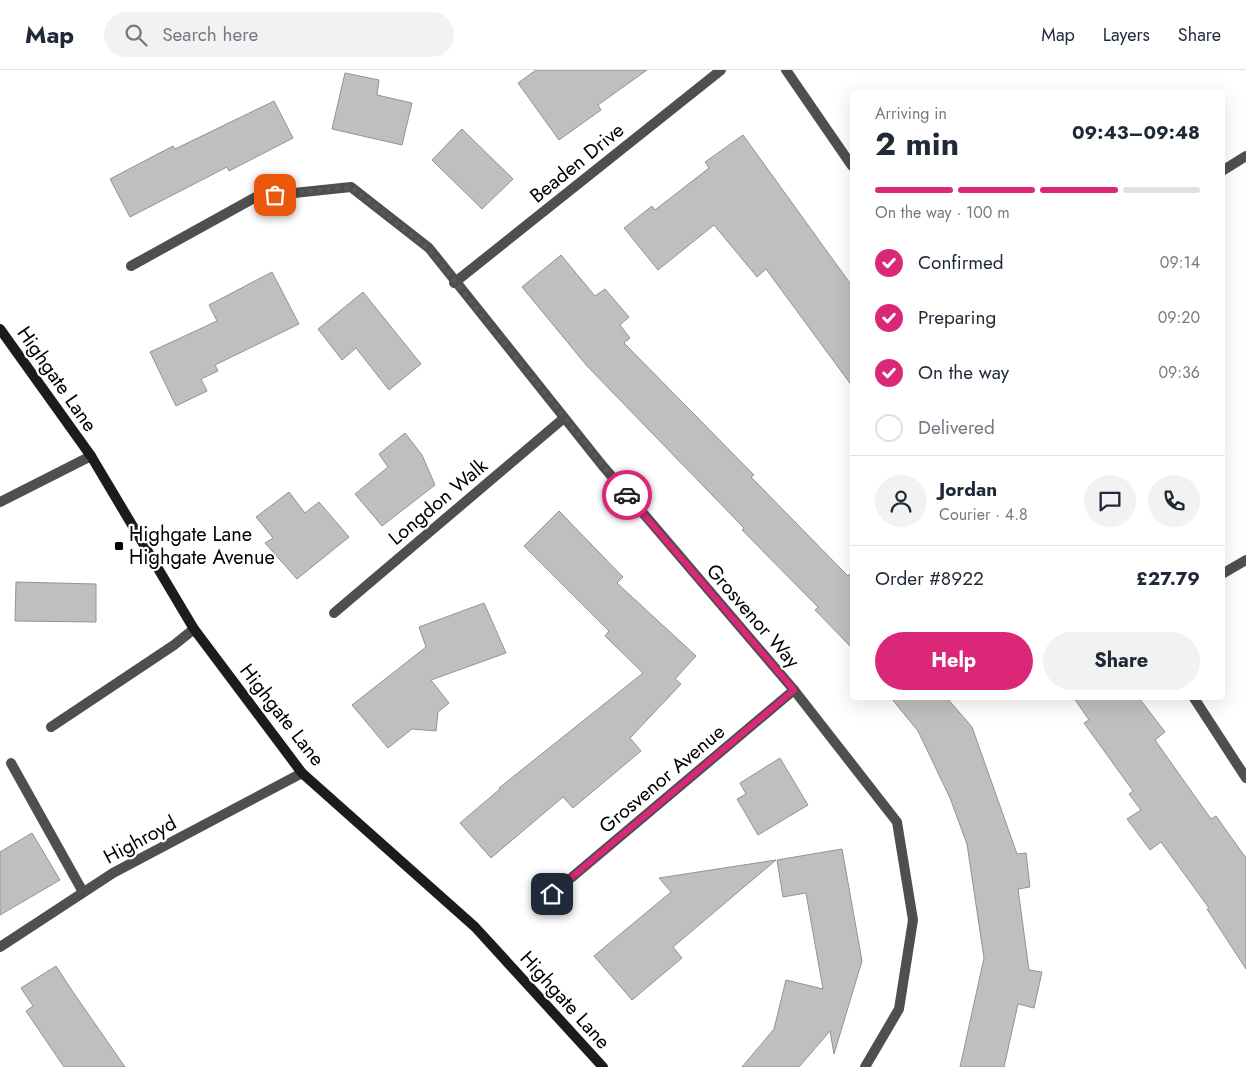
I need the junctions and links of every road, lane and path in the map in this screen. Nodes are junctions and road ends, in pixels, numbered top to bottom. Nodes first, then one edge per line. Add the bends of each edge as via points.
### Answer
1 (721, 70) edge
2 (786, 70) edge
3 (1246, 156) edge
4 (850, 163) edge
5 (1225, 169) edge
6 (132, 266) dead end
7 (454, 283) junction
8 (0, 329) edge
9 (564, 418) junction
10 (91, 456) junction
11 (0, 502) edge
12 (1246, 560) edge
13 (1225, 572) edge
14 (334, 613) dead end
15 (194, 629) junction
16 (794, 690) junction
17 (1195, 700) edge
18 (50, 727) dead end
19 (11, 763) dead end
20 (302, 773) junction
21 (1246, 778) edge
22 (83, 892) junction
23 (552, 894) dead end
24 (0, 947) edge
25 (602, 1067) edge
26 (865, 1067) edge

1 - 7 street, Beaden Drive
2 - 4 street
3 - 5 street
6 - 7 street, Grosvenor Way via 256,197 351,187 428,248
7 - 9 street, Grosvenor Way
8 - 10 street, Highgate Lane
9 - 14 street, Longdon Walk
9 - 16 street, Grosvenor Way
10 - 11 street
10 - 15 street, Highgate Lane
12 - 13 street
15 - 18 street via 174,646
15 - 20 street, Highgate Lane
16 - 23 street, Grosvenor Avenue
16 - 26 street, Grosvenor Way via 897,822 913,920 900,1009
17 - 21 street
19 - 22 street
20 - 22 street, Highroyd
20 - 25 street, Highgate Lane via 475,926
22 - 24 street, Highroyd

